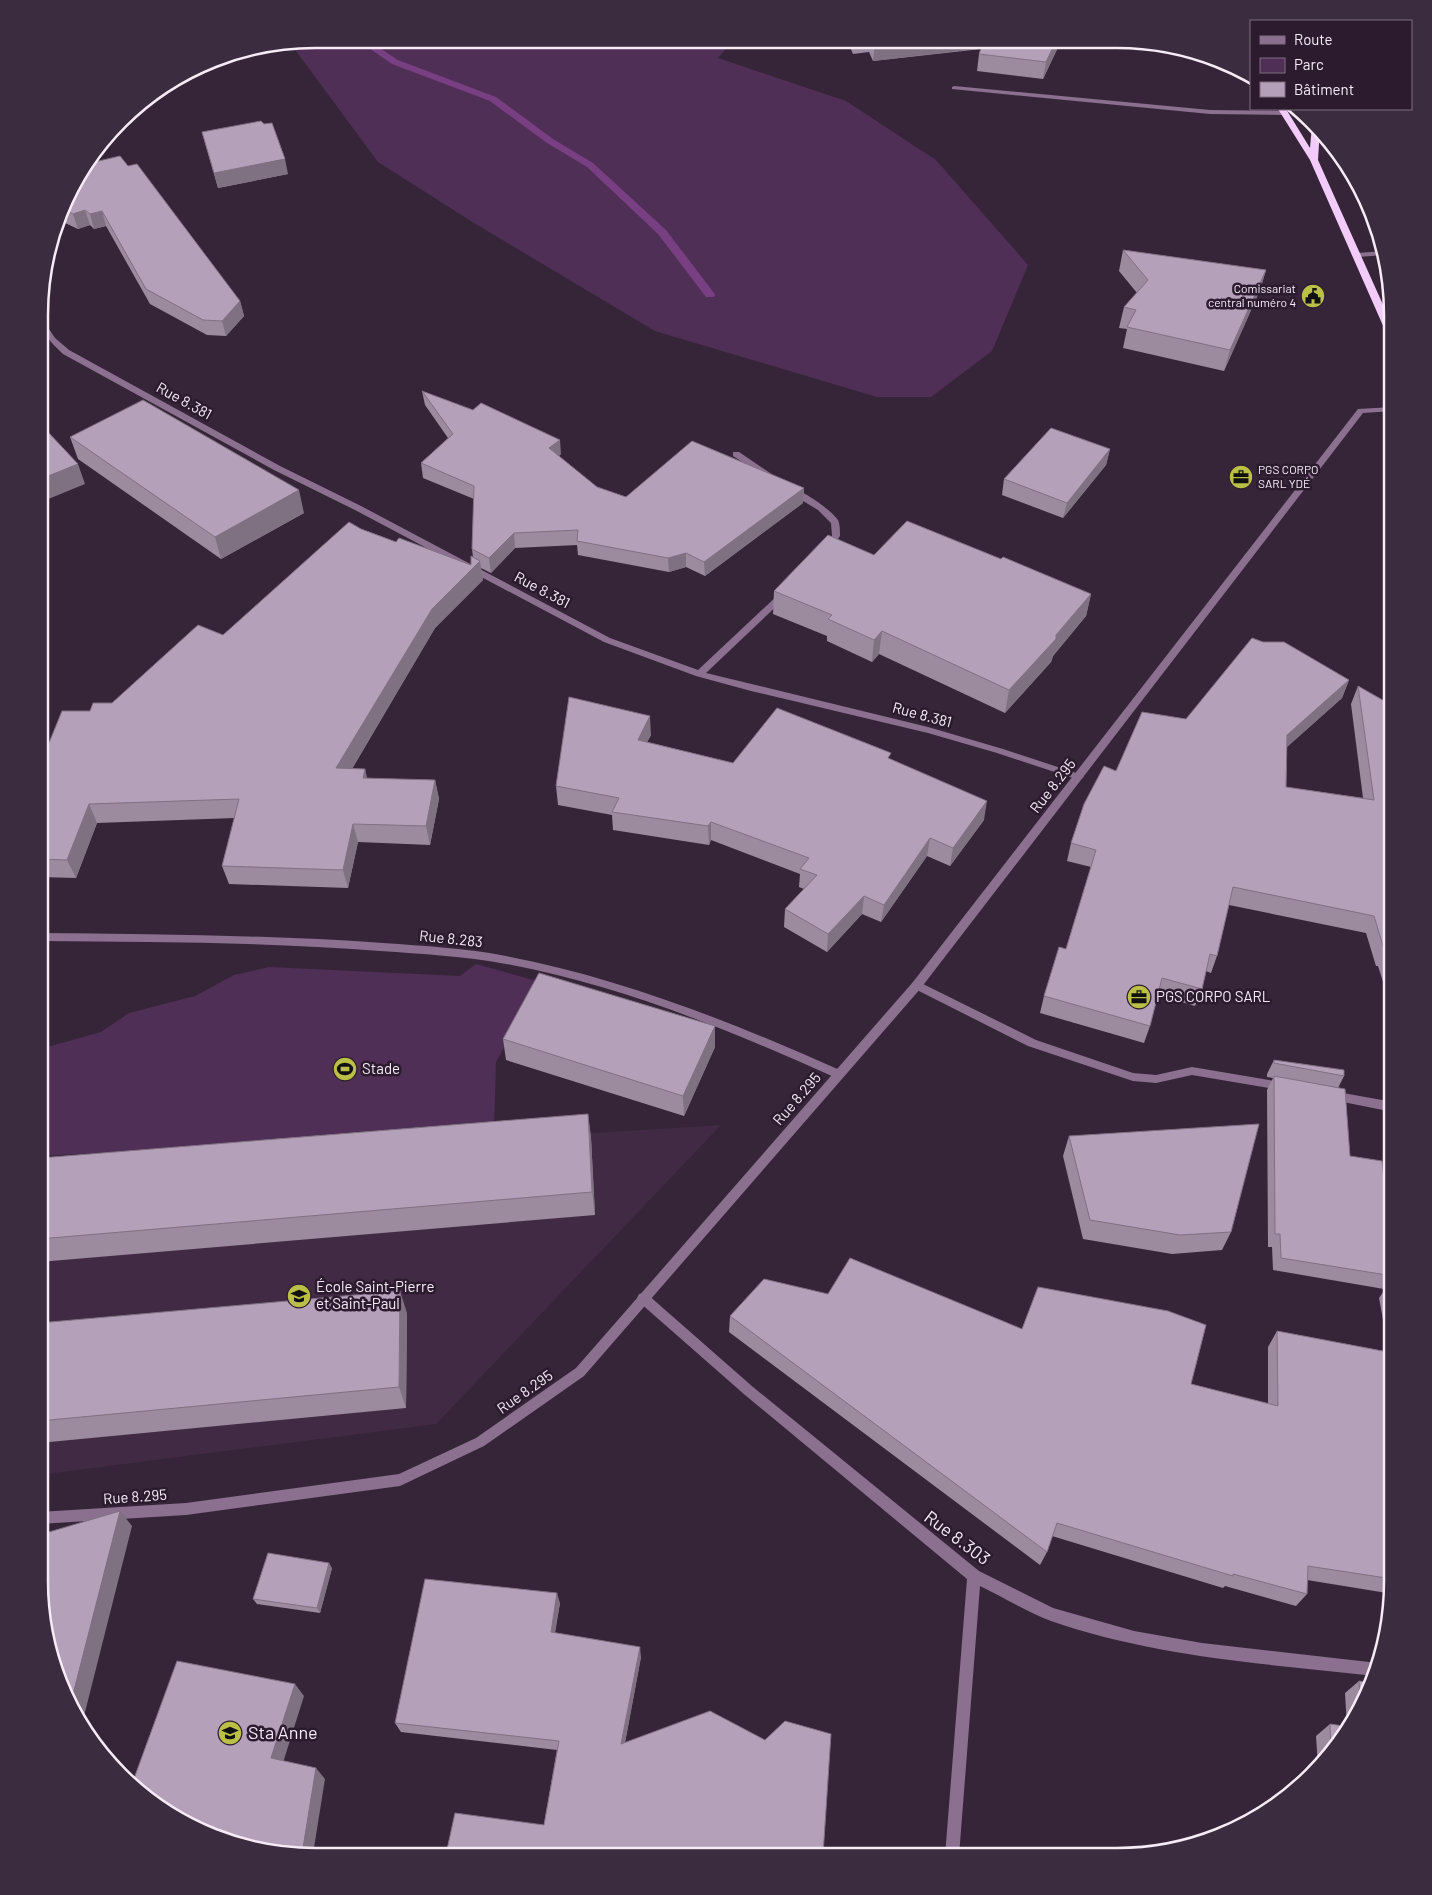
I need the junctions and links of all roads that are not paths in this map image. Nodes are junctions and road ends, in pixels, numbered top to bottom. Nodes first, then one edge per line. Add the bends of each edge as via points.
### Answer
1 (954, 88) dead end
2 (1283, 111) edge
3 (1315, 136) edge
4 (1314, 160) junction
5 (1377, 254) edge
6 (1357, 255) junction
7 (1384, 316) edge
8 (48, 332) edge
9 (1384, 410) edge
10 (736, 454) dead end
11 (824, 551) edge
12 (788, 590) edge
13 (699, 674) junction
14 (1079, 777) junction
15 (48, 937) edge
16 (917, 985) junction
17 (838, 1074) junction
18 (1289, 1088) edge
19 (1318, 1093) edge
20 (1384, 1105) edge
21 (643, 1298) junction
22 (48, 1517) edge
23 (974, 1576) junction
24 (1369, 1669) edge
25 (953, 1848) edge

1 - 2 street via 1210,112
2 - 4 highway
3 - 4 highway
4 - 6 highway
5 - 6 street
6 - 7 highway
8 - 13 street, Rue 8.381 via 66,352 276,468 607,640
9 - 14 street, Rue 8.295 via 1361,411
10 - 11 street via 821,508 835,522 836,536
12 - 13 street
13 - 14 street, Rue 8.381 via 928,730
14 - 16 street, Rue 8.295
15 - 17 street, Rue 8.283 via 288,941 425,950 506,960 601,983 767,1042
16 - 17 street, Rue 8.295
16 - 18 street via 1032,1043 1133,1077 1156,1079 1192,1071
17 - 21 street, Rue 8.295
19 - 20 street
21 - 22 street, Rue 8.295 via 580,1372 480,1442 400,1480 186,1509
21 - 23 street, Rue 8.303 via 749,1391
23 - 24 street, Rue 8.303 via 1051,1614 1134,1638 1202,1650
23 - 25 street

